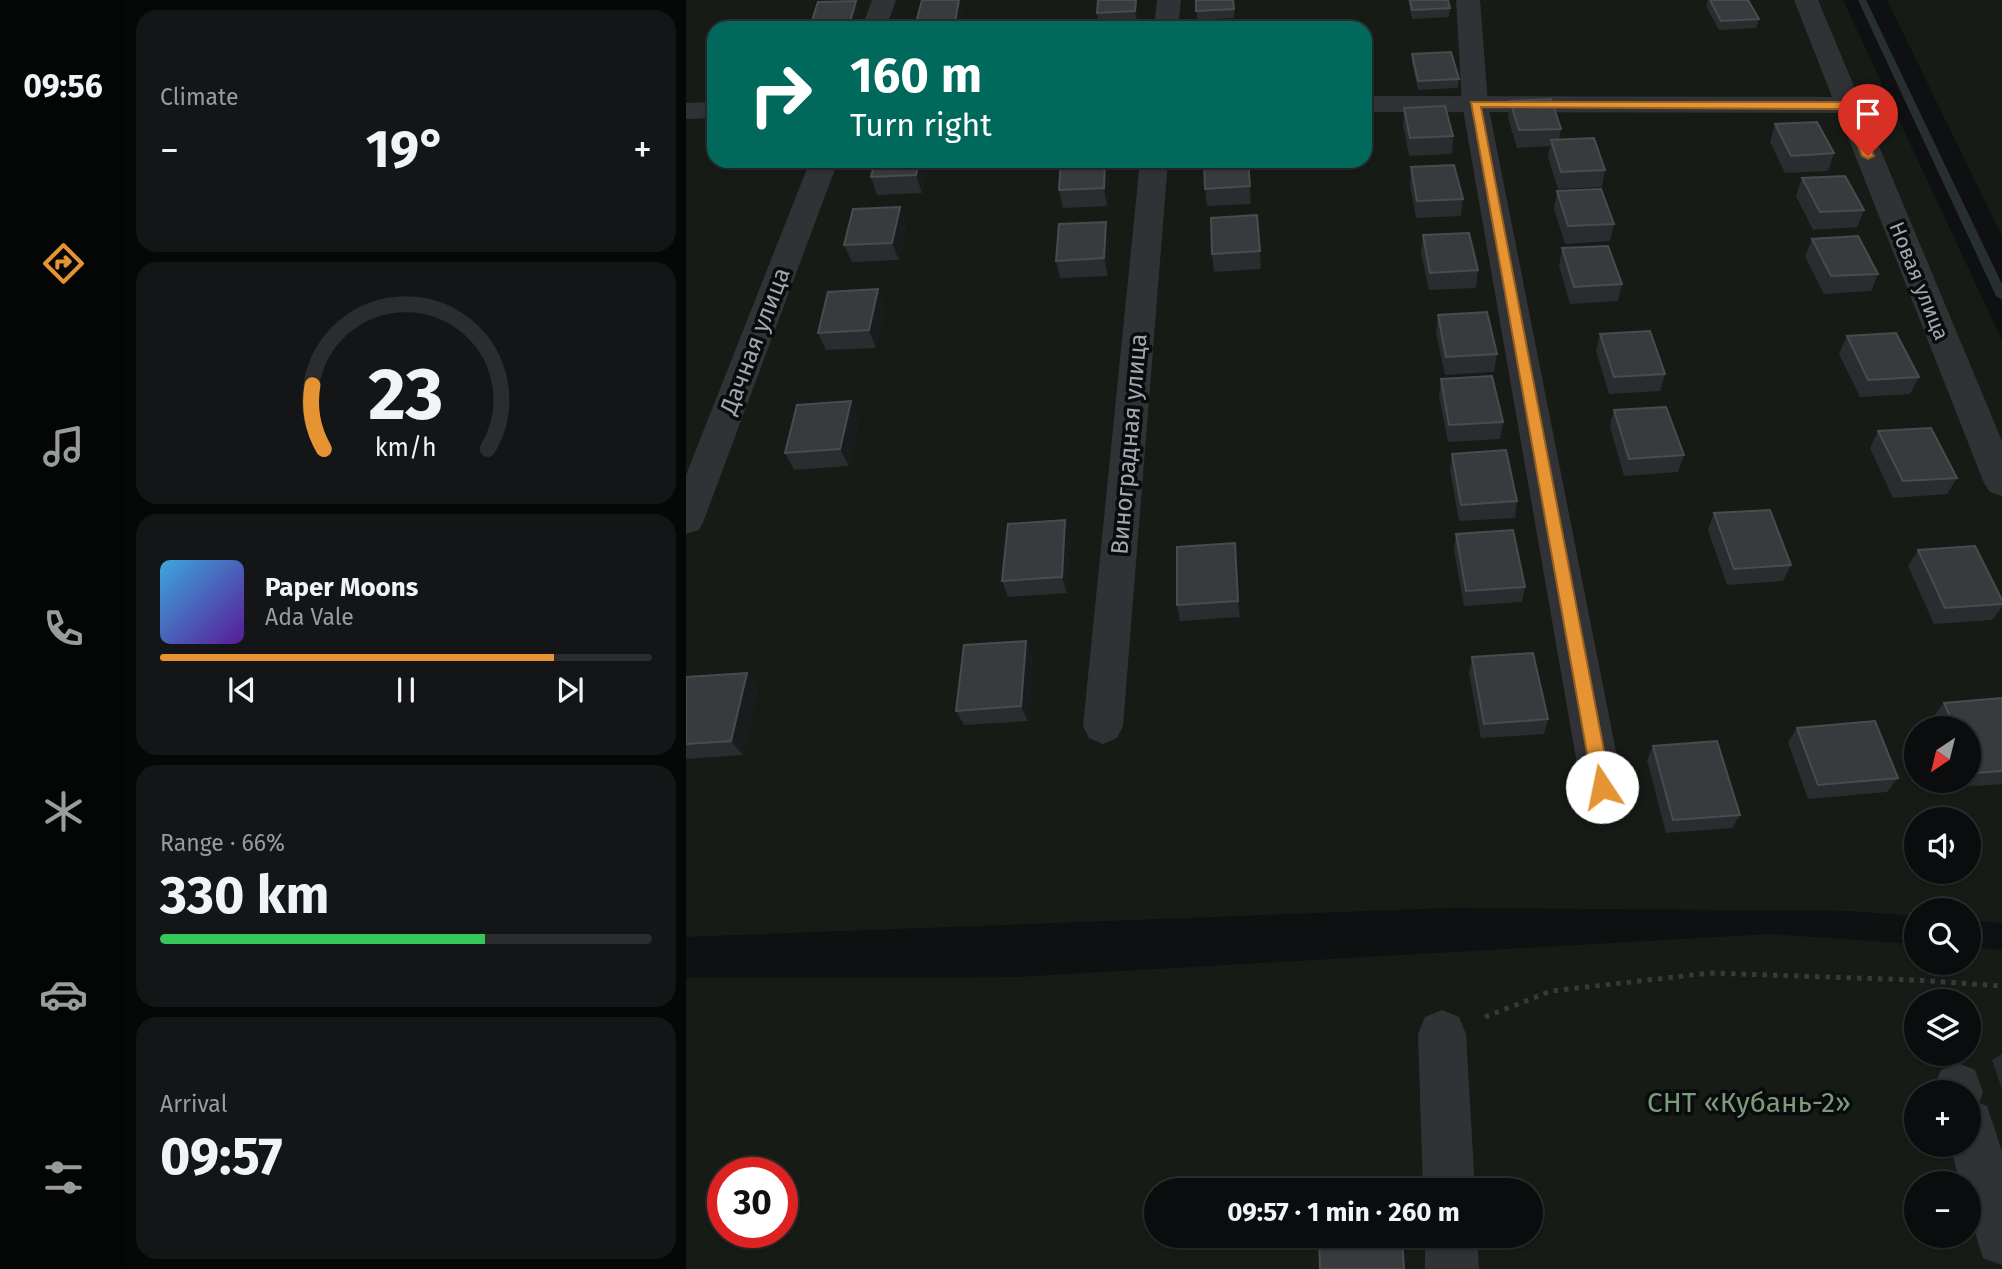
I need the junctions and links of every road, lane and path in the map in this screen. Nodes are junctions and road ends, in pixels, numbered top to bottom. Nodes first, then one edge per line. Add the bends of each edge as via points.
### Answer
1 (884, 0) edge
2 (1168, 0) edge
3 (1468, 0) edge
4 (1806, 0) edge
5 (876, 21) edge
6 (1166, 21) edge
7 (1372, 104) edge
8 (1475, 104) junction
9 (1847, 106) junction
10 (707, 110) edge
11 (686, 111) edge
12 (821, 168) edge
13 (1153, 168) edge
14 (2002, 483) edge
15 (686, 520) edge
16 (1103, 726) dead end
17 (1602, 787) dead end
18 (2002, 985) edge
19 (1442, 1034) joint
20 (1978, 1157) edge
21 (1448, 1178) edge
22 (2002, 1238) edge
23 (1451, 1248) edge
24 (1452, 1269) edge

1 - 5 street
2 - 6 street
3 - 8 street
4 - 9 street, Новая улица
7 - 8 street
8 - 9 street
8 - 17 street
9 - 14 street, Новая улица
10 - 11 street
12 - 15 street, Дачная улица
13 - 16 street, Виноградная улица
18 - 19 path via 1710,973 1551,991
19 - 21 street
20 - 22 street
23 - 24 street

